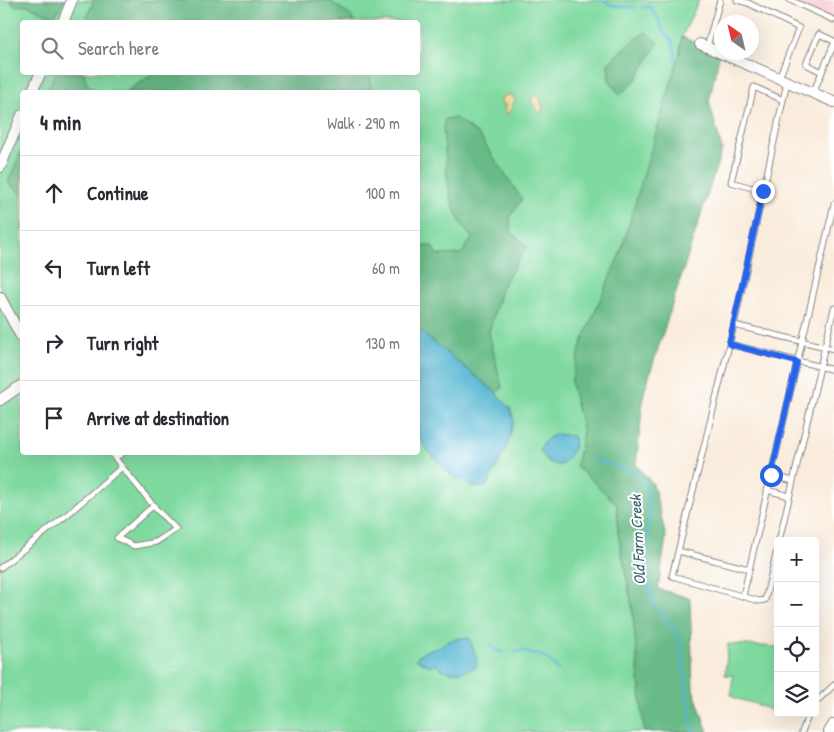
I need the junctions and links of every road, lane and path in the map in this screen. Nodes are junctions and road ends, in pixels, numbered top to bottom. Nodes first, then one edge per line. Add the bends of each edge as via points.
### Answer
1 (72, 0) edge
2 (720, 0) edge
3 (737, 0) edge
4 (790, 0) edge
5 (64, 20) edge
6 (834, 20) edge
7 (834, 43) edge
8 (704, 46) joint
9 (822, 72) junction
10 (40, 75) edge
11 (783, 80) junction
12 (33, 90) edge
13 (813, 93) junction
14 (783, 100) junction
15 (834, 102) edge
16 (20, 120) edge
17 (0, 168) edge
18 (763, 191) junction
19 (834, 204) edge
20 (832, 219) edge
21 (0, 298) edge
22 (834, 308) edge
23 (734, 325) junction
24 (20, 334) edge
25 (803, 341) junction
26 (729, 344) junction
27 (824, 347) junction
28 (834, 349) edge
29 (797, 362) junction
30 (820, 367) junction
31 (834, 370) edge
32 (20, 386) edge
33 (0, 400) edge
34 (112, 455) edge
35 (120, 455) edge
36 (115, 458) junction
37 (122, 467) junction
38 (771, 475) junction
39 (793, 481) junction
40 (768, 490) junction
41 (790, 496) junction
42 (154, 505) junction
43 (780, 537) edge
44 (678, 551) junction
45 (774, 563) edge
46 (0, 568) edge
47 (749, 569) junction
48 (743, 596) junction
49 (834, 685) edge
50 (819, 699) edge
51 (808, 717) edge
52 (834, 724) edge
53 (802, 732) edge
54 (829, 732) edge

1 - 5 street
2 - 8 lane
3 - 11 lane via 799,28
4 - 6 lane
7 - 9 lane
7 - 9 lane via 819,34 806,64
8 - 11 street
9 - 13 lane
10 - 12 street
11 - 13 street
11 - 14 lane
13 - 15 street
14 - 18 lane
14 - 18 lane via 754,87 731,182
16 - 17 street
18 - 23 lane
19 - 20 lane
20 - 25 lane
21 - 24 street
22 - 27 lane
23 - 25 lane
23 - 26 lane
25 - 27 lane
25 - 29 lane
26 - 29 lane
26 - 44 lane
27 - 28 lane
27 - 30 lane
29 - 30 lane
29 - 38 lane
30 - 31 lane
30 - 39 lane
32 - 33 street
34 - 36 lane
35 - 36 lane
36 - 37 lane
37 - 42 lane
37 - 46 lane
38 - 39 lane
38 - 40 lane
39 - 41 lane
40 - 41 lane
40 - 47 lane
41 - 43 lane
42 - 42 lane via 176,529 156,542 134,546 117,538
44 - 47 lane
44 - 48 lane via 672,576
45 - 48 lane via 765,600
47 - 48 lane
49 - 50 lane
51 - 53 lane
52 - 54 street

